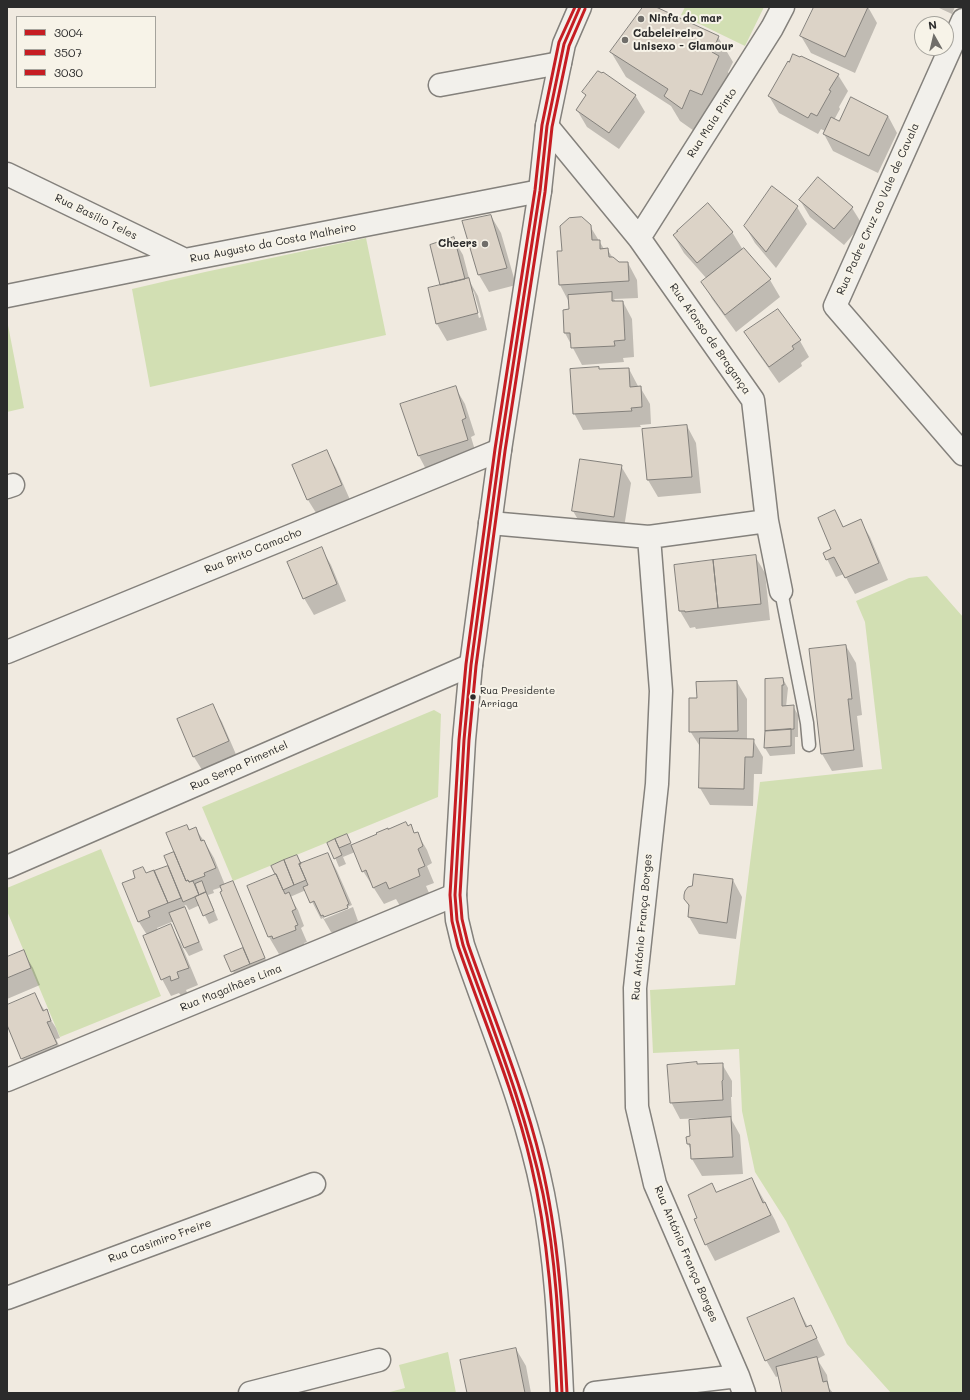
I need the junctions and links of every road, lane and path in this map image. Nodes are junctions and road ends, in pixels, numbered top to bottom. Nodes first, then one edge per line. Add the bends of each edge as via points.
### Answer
1 (580, 7) edge
2 (783, 7) edge
3 (963, 20) edge
4 (560, 63) junction
5 (440, 85) dead end
6 (547, 126) junction
7 (7, 174) edge
8 (540, 191) junction
9 (639, 238) junction
10 (185, 260) junction
11 (7, 296) edge
12 (500, 450) junction
13 (963, 454) edge
14 (767, 521) junction
15 (490, 523) junction
16 (649, 538) junction
17 (781, 591) joint
18 (7, 652) edge
19 (471, 666) junction
20 (809, 745) dead end
21 (7, 867) edge
22 (455, 895) junction
23 (7, 1080) edge
24 (314, 1184) dead end
25 (7, 1298) edge
26 (379, 1360) dead end
27 (742, 1385) edge
28 (250, 1393) edge
29 (562, 1393) edge
30 (595, 1393) edge

1 - 4 street via 564,44
2 - 9 street, Rua Maia Pinto
3 - 13 street, Rua Padre Cruz ao Vale de Cavala via 835,306
4 - 5 street
4 - 6 street
6 - 8 street
6 - 9 street, Rua Afonso de Bragança
7 - 10 street, Rua Basílio Teles
8 - 10 street, Rua Augusto da Costa Malheiro
8 - 12 street
9 - 14 street, Rua Afonso de Bragança via 753,400
10 - 11 street, Rua Augusto da Costa Malheiro
12 - 15 street
12 - 18 street, Rua Brito Camacho
14 - 16 street
14 - 17 street, Rua Afonso de Bragança
15 - 16 street
15 - 19 street
16 - 27 street, Rua António França Borges via 661,691 657,784 635,988 637,1107 655,1184
17 - 20 lane
19 - 21 street, Rua Serpa Pimentel
19 - 22 street
22 - 23 street, Rua Magalhães Lima
22 - 29 street via 463,945 526,1128 543,1193 554,1268
24 - 25 street, Rua Casimiro Freire
26 - 28 street
27 - 30 street

